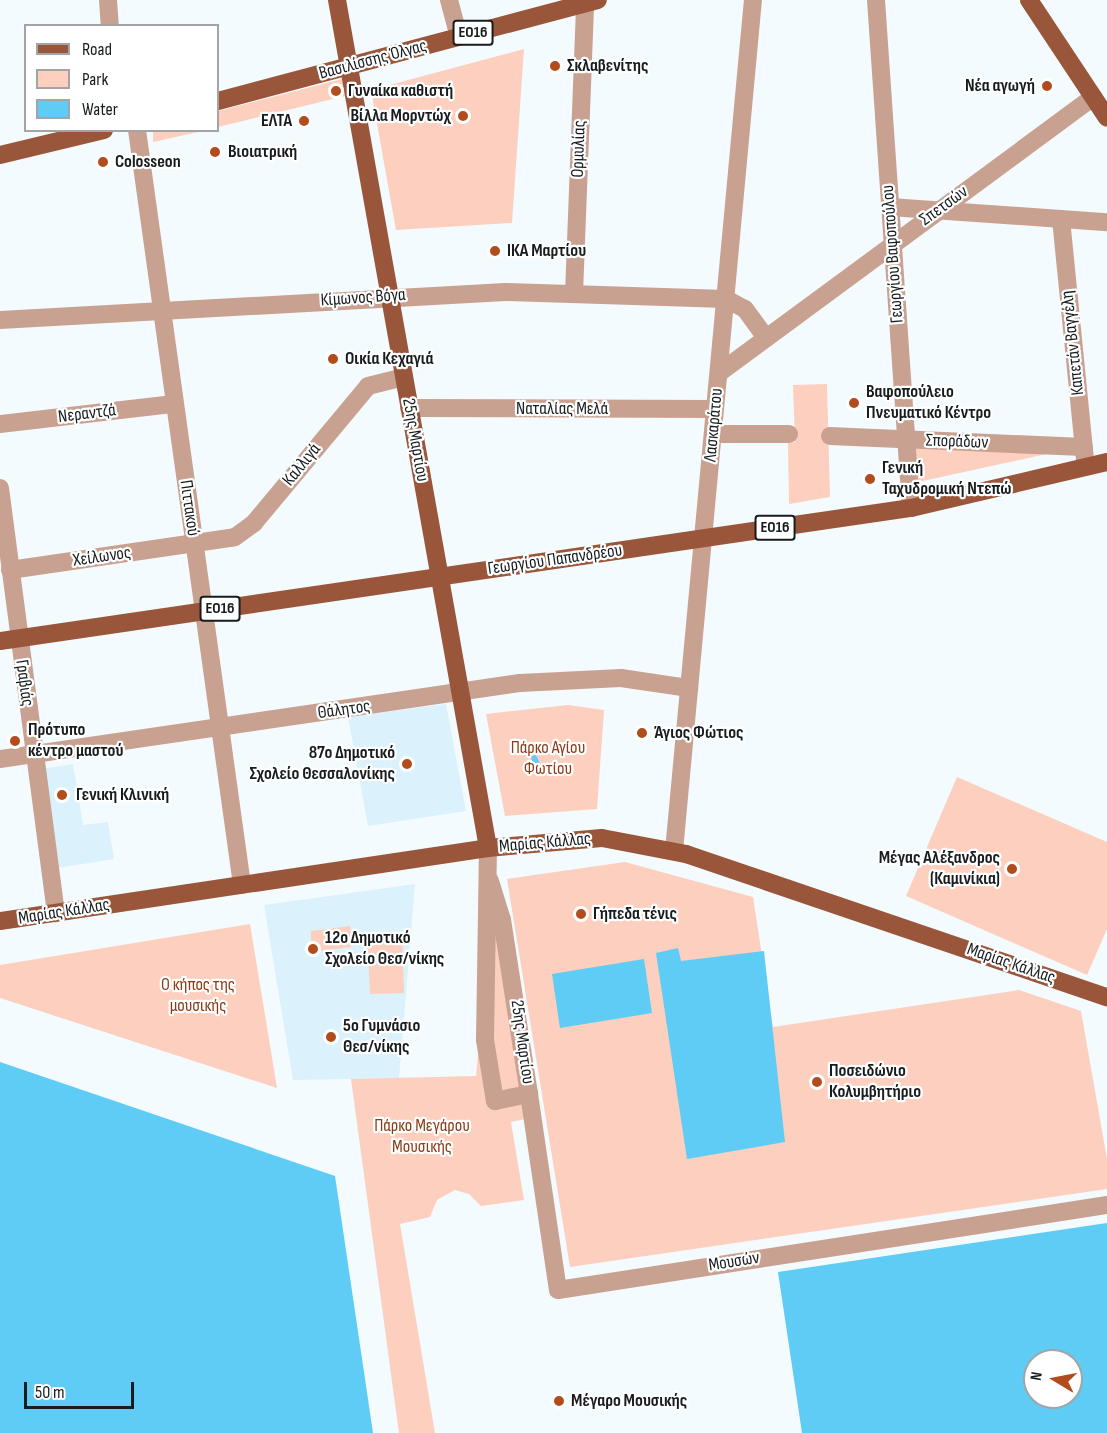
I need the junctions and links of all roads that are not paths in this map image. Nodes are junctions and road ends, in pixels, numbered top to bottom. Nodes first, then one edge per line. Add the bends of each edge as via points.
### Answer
1 (108, 0) edge
2 (337, 0) edge
3 (449, 0) edge
4 (753, 0) edge
5 (876, 0) edge
6 (1029, 0) edge
7 (592, 2) edge
8 (551, 6) edge
9 (110, 24) edge
10 (459, 37) junction
11 (348, 66) junction
12 (1093, 97) junction
13 (219, 101) edge
14 (1107, 118) edge
15 (95, 132) edge
16 (137, 132) edge
17 (0, 154) edge
18 (890, 207) junction
19 (938, 211) junction
20 (1061, 219) junction
21 (1107, 222) edge
22 (892, 244) junction
23 (574, 294) junction
24 (389, 296) junction
25 (726, 299) junction
26 (162, 312) junction
27 (0, 320) edge
28 (766, 338) junction
29 (719, 373) junction
30 (404, 377) junction
31 (174, 404) junction
32 (409, 408) junction
33 (715, 409) junction
34 (0, 424) edge
35 (713, 434) junction
36 (789, 434) dead end
37 (830, 436) dead end
38 (906, 440) junction
39 (1084, 447) junction
40 (1107, 462) edge
41 (1086, 467) junction
42 (0, 488) edge
43 (910, 508) junction
44 (703, 539) junction
45 (194, 544) junction
46 (10, 570) junction
47 (440, 577) junction
48 (203, 612) junction
49 (18, 639) junction
50 (0, 641) edge
51 (689, 688) junction
52 (461, 692) junction
53 (221, 728) junction
54 (34, 754) junction
55 (0, 759) edge
56 (488, 848) junction
57 (674, 850) junction
58 (490, 881) junction
59 (242, 885) junction
60 (56, 913) junction
61 (0, 921) edge
62 (1107, 997) edge
63 (529, 1094) junction
64 (1107, 1205) edge

1 - 9 street
2 - 11 main road, 25ης Μαρτίου
3 - 10 street
4 - 25 street, Λασκαράτου
5 - 18 street, Γεωργίου Βαφοπούλου
6 - 12 main road
7 - 8 main road, Βασιλίσσης Όλγας / ΕΟ16
7 - 23 street, Ορμυλίας
8 - 10 main road, Βασιλίσσης Όλγας / ΕΟ16
10 - 11 main road, Βασιλίσσης Όλγας / ΕΟ16
11 - 13 main road, Βασιλίσσης Όλγας / ΕΟ16
11 - 24 main road, 25ης Μαρτίου
12 - 14 main road
12 - 19 street, Σπετσών
15 - 17 main road
16 - 26 street, Πιττακού
18 - 19 street
18 - 22 street, Γεωργίου Βαφοπούλου
19 - 20 street
19 - 22 street, Σπετσών
20 - 21 street
20 - 39 street, Καπετάν Βαγγέλη
22 - 28 street, Σπετσών
22 - 38 street, Γεωργίου Βαφοπούλου
23 - 24 street, Κίμωνος Βόγα
23 - 25 street, Κίμωνος Βόγα
24 - 26 street, Κίμωνος Βόγα
24 - 30 main road, 25ης Μαρτίου
25 - 28 street via 745,309
25 - 29 street, Λασκαράτου
26 - 27 street, Κίμωνος Βόγα
26 - 31 street, Πιττακού
28 - 29 street, Σπετσών
29 - 33 street, Λασκαράτου
30 - 32 main road, 25ης Μαρτίου
30 - 45 street, Καλλιγά via 375,382 362,392 246,530
31 - 34 street, Νεραντζά
31 - 45 street, Πιττακού
32 - 33 street, Ναταλίας Μελά
32 - 47 main road, 25ης Μαρτίου
33 - 35 street, Λασκαράτου
35 - 36 street
35 - 44 street, Λασκαράτου
37 - 38 street, Σποράδων
38 - 39 street, Σποράδων
38 - 43 street, Γεωργίου Βαφοπούλου
39 - 41 street, Καπετάν Βαγγέλη
40 - 41 main road, Γεωργίου Παπανδρέου / ΕΟ16
41 - 43 main road, Γεωργίου Παπανδρέου / ΕΟ16
42 - 46 street, Γραβιάς
43 - 44 main road, Γεωργίου Παπανδρέου / ΕΟ16
44 - 47 main road, Γεωργίου Παπανδρέου / ΕΟ16
44 - 51 street, Λασκαράτου
45 - 46 street, Χείλωνος
45 - 48 street, Πιττακού
46 - 49 street, Γραβιάς
47 - 48 main road, Γεωργίου Παπανδρέου / ΕΟ16
47 - 52 main road, 25ης Μαρτίου
48 - 49 main road, Γεωργίου Παπανδρέου / ΕΟ16
48 - 53 street, Πιττακού
49 - 50 main road, Γεωργίου Παπανδρέου / ΕΟ16
49 - 54 street, Γραβιάς
51 - 52 street, Θάλητος via 596,678
51 - 57 street, Λασκαράτου
52 - 53 street, Θάλητος
52 - 56 main road, 25ης Μαρτίου
53 - 54 street, Θάλητος
53 - 59 street, Πιττακού
54 - 55 street, Θάλητος
54 - 60 street, Γραβιάς
56 - 57 main road, Μαρίας Κάλλας via 602,838
56 - 58 street, 25ης Μαρτίου
56 - 59 main road, Μαρίας Κάλλας
57 - 62 main road, Μαρίας Κάλλας
58 - 63 street, 25ης Μαρτίου via 502,920
58 - 63 street, 25ης Μαρτίου via 487,1069 495,1101
59 - 60 main road, Μαρίας Κάλλας
60 - 61 main road, Μαρίας Κάλλας
63 - 64 street, Μουσών via 558,1290

